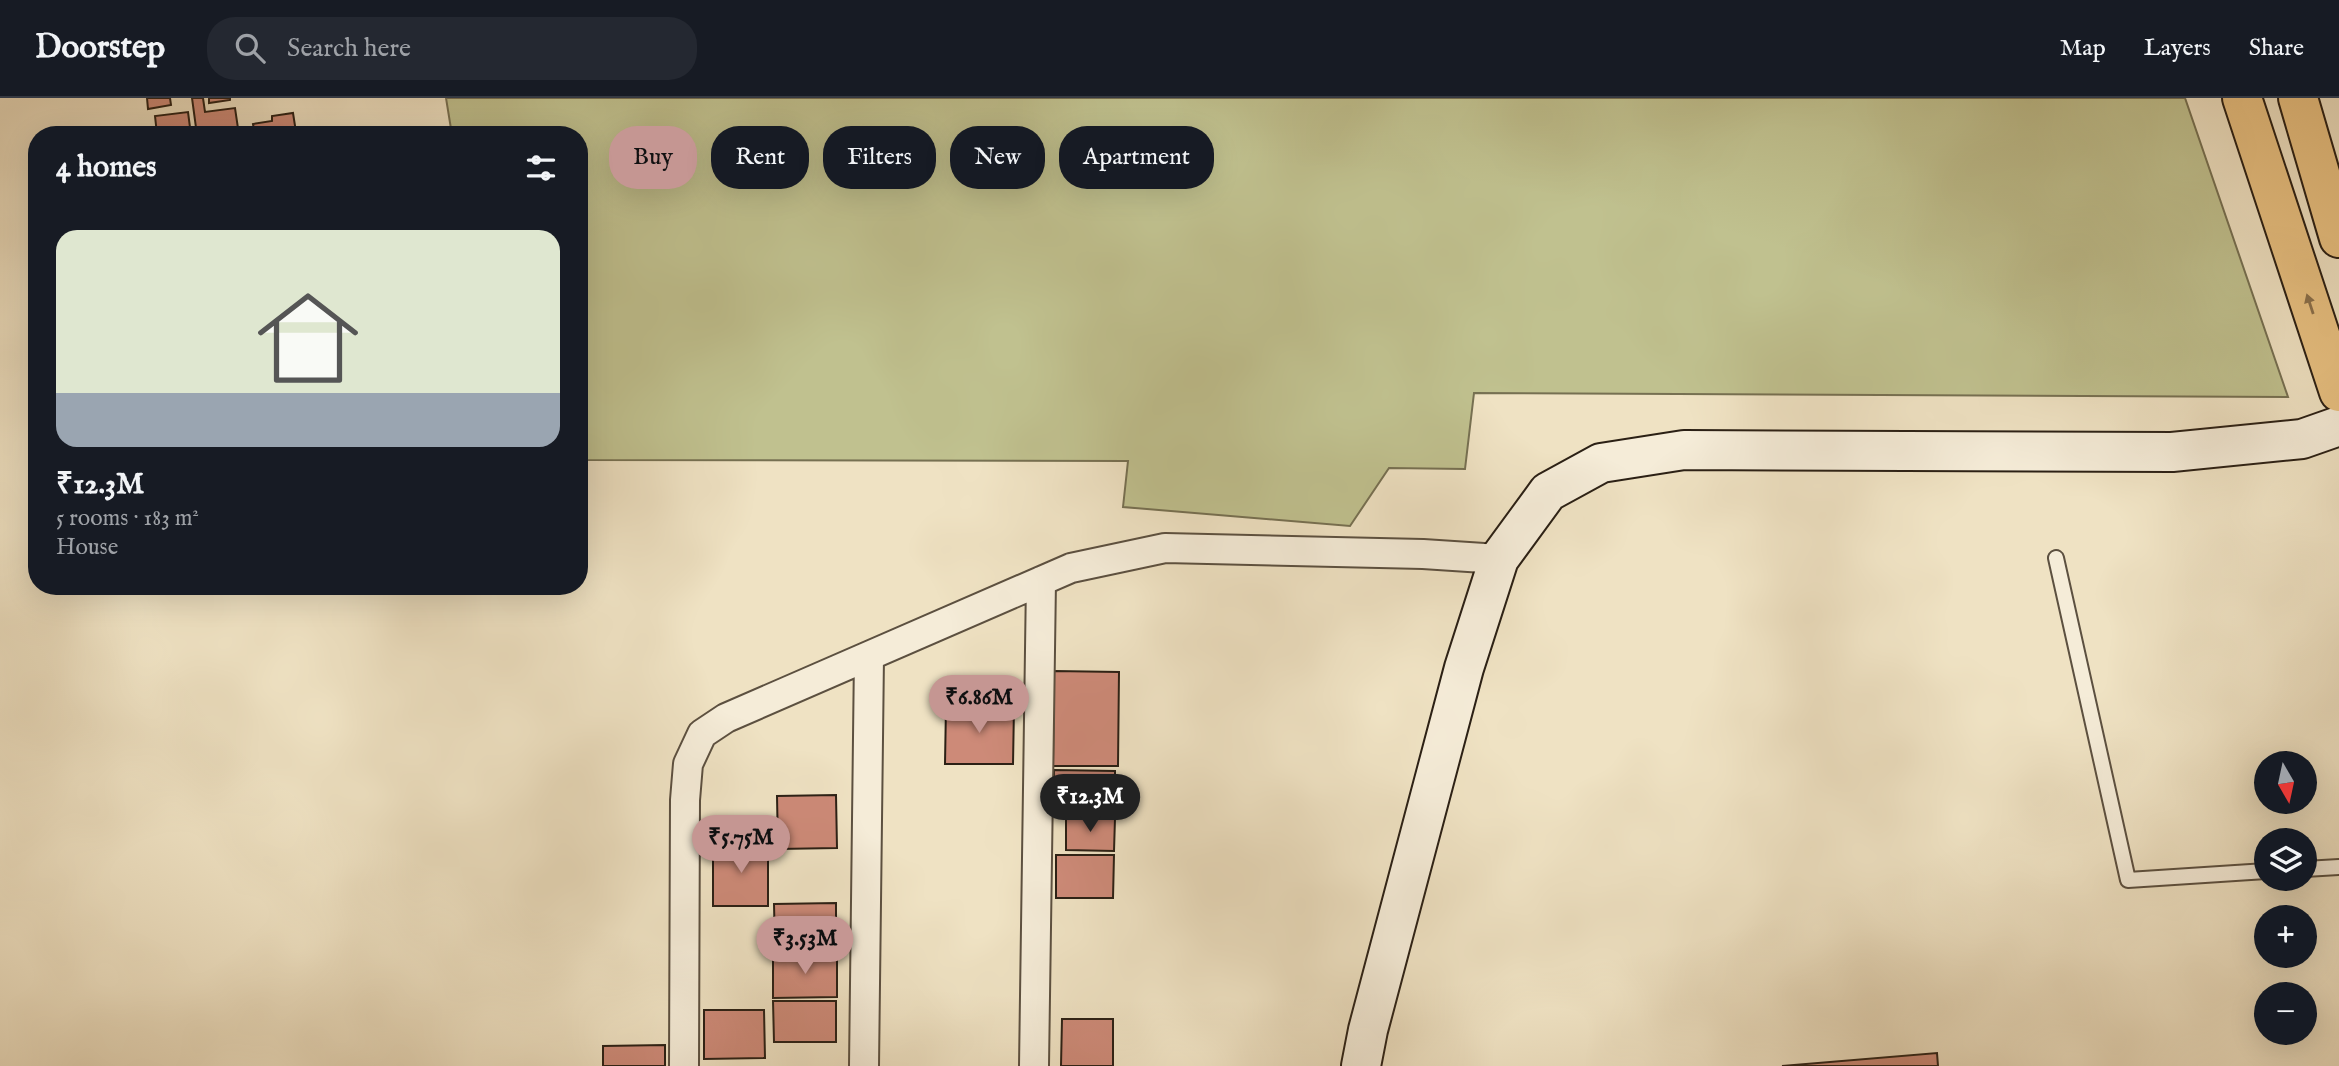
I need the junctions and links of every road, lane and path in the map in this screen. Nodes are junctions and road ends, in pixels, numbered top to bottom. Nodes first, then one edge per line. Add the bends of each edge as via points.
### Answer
1 (2242, 98) edge
2 (2298, 98) edge
3 (2339, 238) edge
4 (2339, 392) edge
5 (2339, 426) edge
6 (2056, 558) dead end
7 (1499, 559) junction
8 (1041, 581) junction
9 (869, 656) junction
10 (2339, 867) edge
11 (2317, 868) edge
12 (2254, 873) edge
13 (684, 1066) edge
14 (864, 1066) edge
15 (1034, 1066) edge
16 (1361, 1066) edge

4 -> 1 main road
2 - 3 main road
5 - 7 street via 2302,439 2172,452 1684,450 1601,464 1548,492
6 - 12 lane via 2129,880
7 - 8 street via 1165,548 1071,568
7 - 16 street via 1464,668
8 - 9 street
8 - 15 street
9 - 13 street via 726,718 702,734 688,764
9 - 14 street
10 - 11 lane

